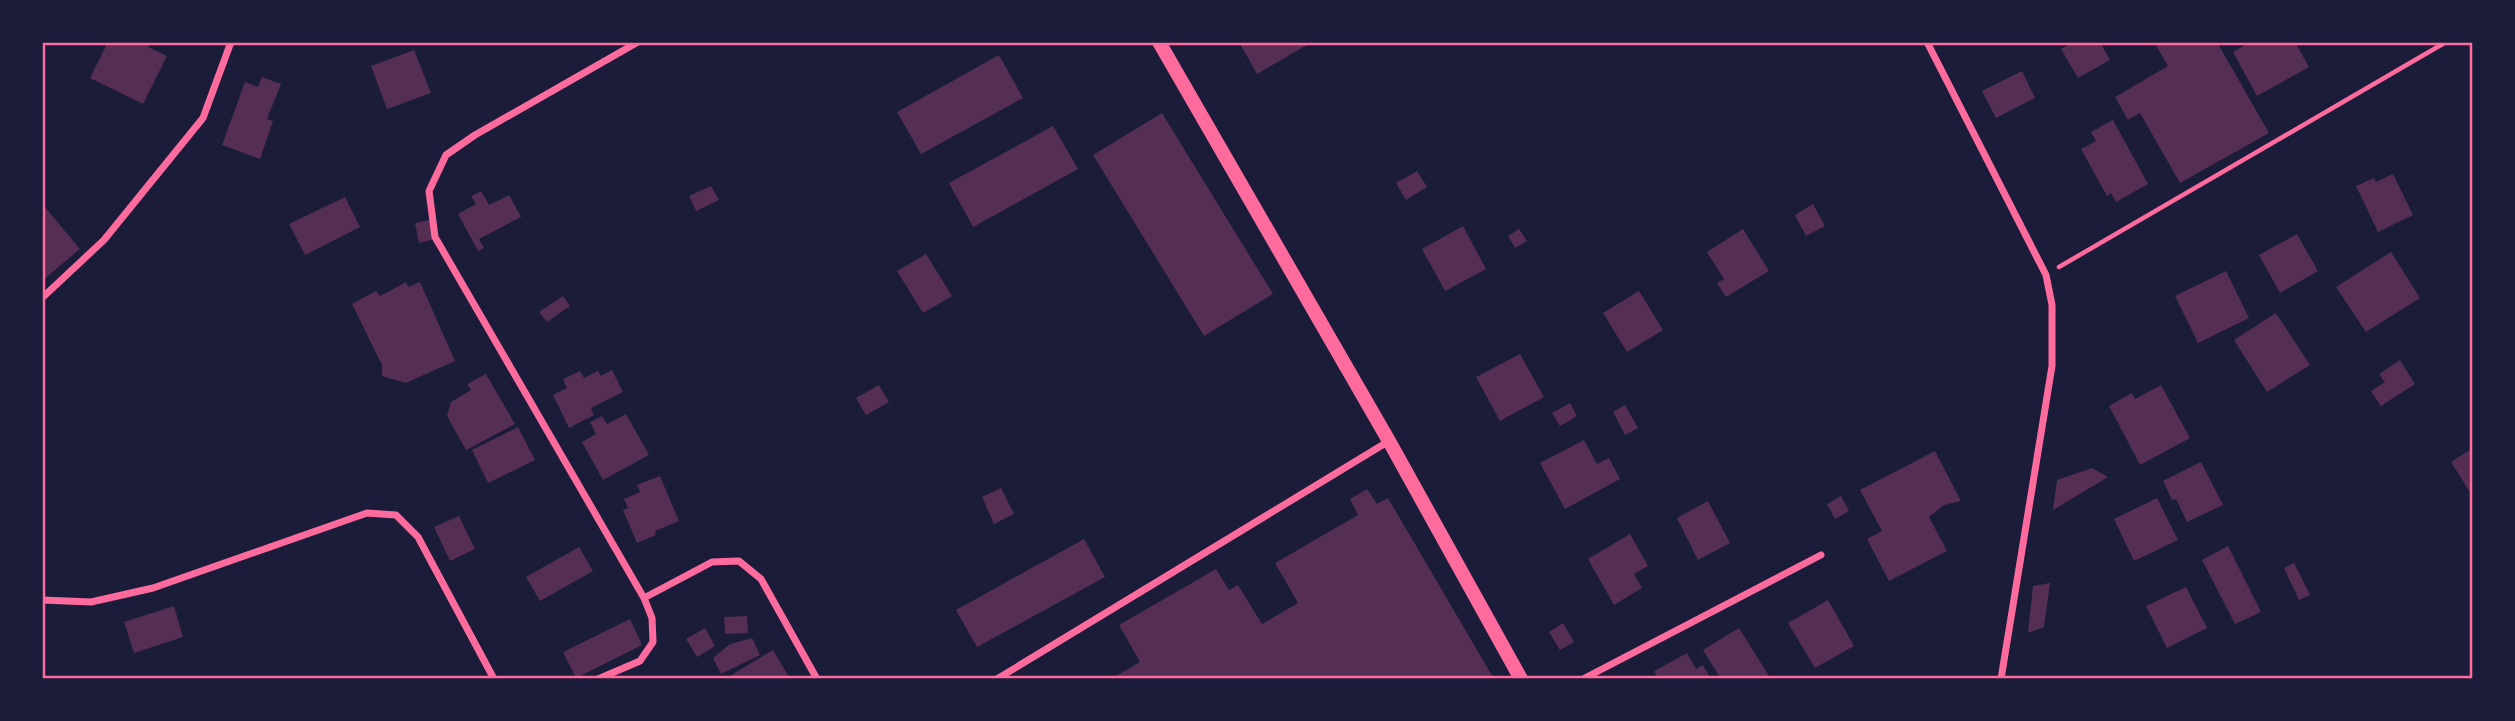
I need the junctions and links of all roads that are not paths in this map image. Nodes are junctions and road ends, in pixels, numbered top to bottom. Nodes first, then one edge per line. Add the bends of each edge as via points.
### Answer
1 (231, 42) edge
2 (638, 42) edge
3 (1159, 42) edge
4 (1927, 42) edge
5 (42, 298) edge
6 (1388, 441) junction
7 (1821, 555) dead end
8 (644, 598) junction
9 (42, 600) edge
10 (494, 679) edge
11 (598, 679) edge
12 (817, 679) edge
13 (997, 679) edge
14 (1521, 679) edge
15 (1583, 679) edge
16 (2001, 679) edge

1 - 5 street via 203,118 104,240
2 - 8 street via 446,155 429,191 435,237
3 - 6 main road
4 - 16 street via 2046,275 2052,305 2052,366
6 - 13 street
6 - 14 main road
7 - 15 street
8 - 11 street via 652,618 653,642 640,661
8 - 12 street via 712,562 739,561 761,579
9 - 10 street via 91,602 153,588 367,513 396,515 418,537

